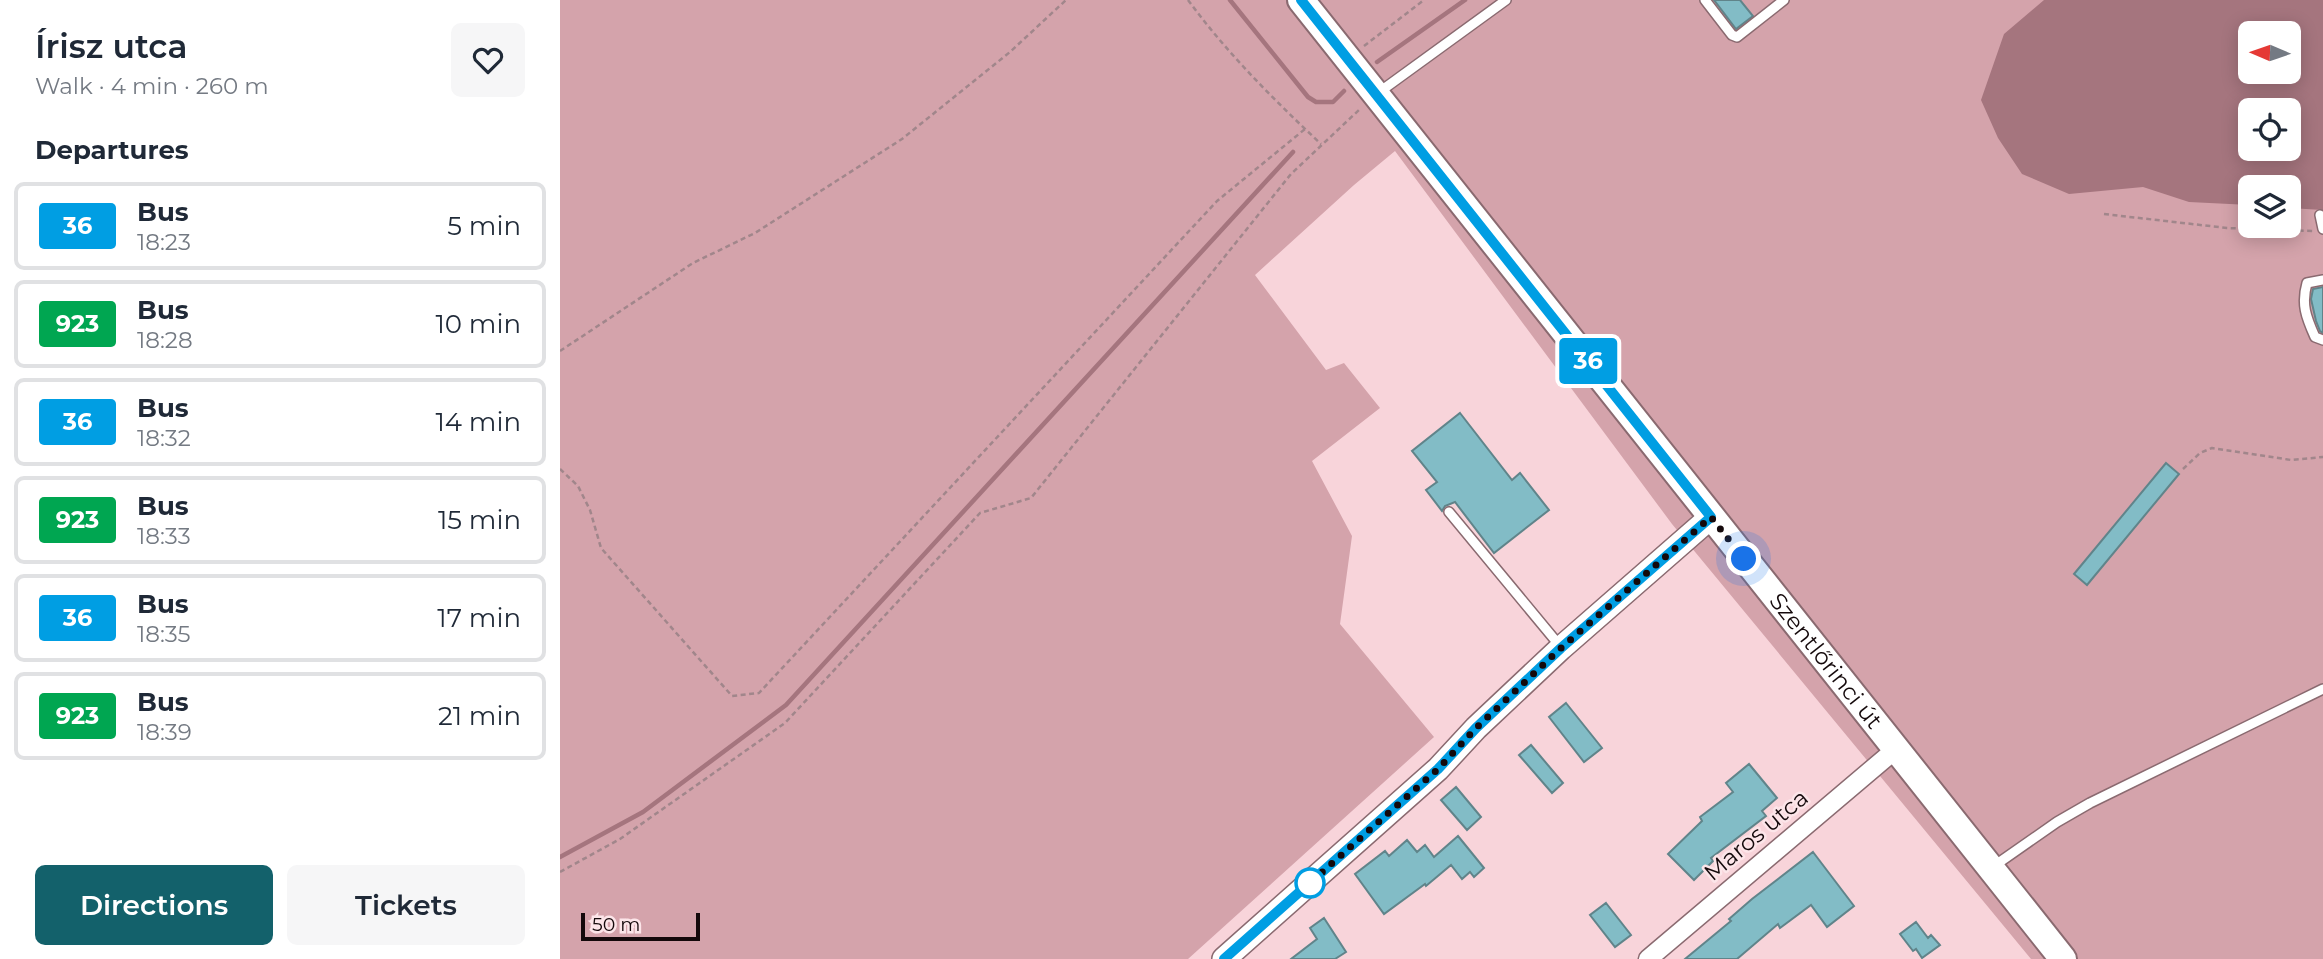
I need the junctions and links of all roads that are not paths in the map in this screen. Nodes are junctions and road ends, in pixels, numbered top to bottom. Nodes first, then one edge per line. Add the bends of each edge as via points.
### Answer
1 (1301, 0) edge
2 (1506, 0) edge
3 (1705, 0) edge
4 (1784, 0) edge
5 (1377, 94) junction
6 (2320, 215) dead end
7 (2323, 230) edge
8 (2323, 280) edge
9 (2323, 340) edge
10 (1449, 512) dead end
11 (1711, 517) junction
12 (1561, 648) junction
13 (2323, 689) edge
14 (1896, 749) junction
15 (1990, 869) junction
16 (2054, 956) edge
17 (1224, 959) edge
18 (1648, 959) edge

1 - 5 main road, Szentlőrinci út
2 - 5 lane
3 - 4 lane via 1737,37
5 - 11 main road, Szentlőrinci út
6 - 7 lane
8 - 9 lane via 2307,283 2303,298 2315,337
10 - 12 lane
11 - 12 street
11 - 14 main road, Szentlőrinci út
12 - 17 street via 1438,769
13 - 15 lane via 2090,803
14 - 15 main road, Szentlőrinci út
14 - 18 street, Maros utca
15 - 16 main road, Szentlőrinci út

